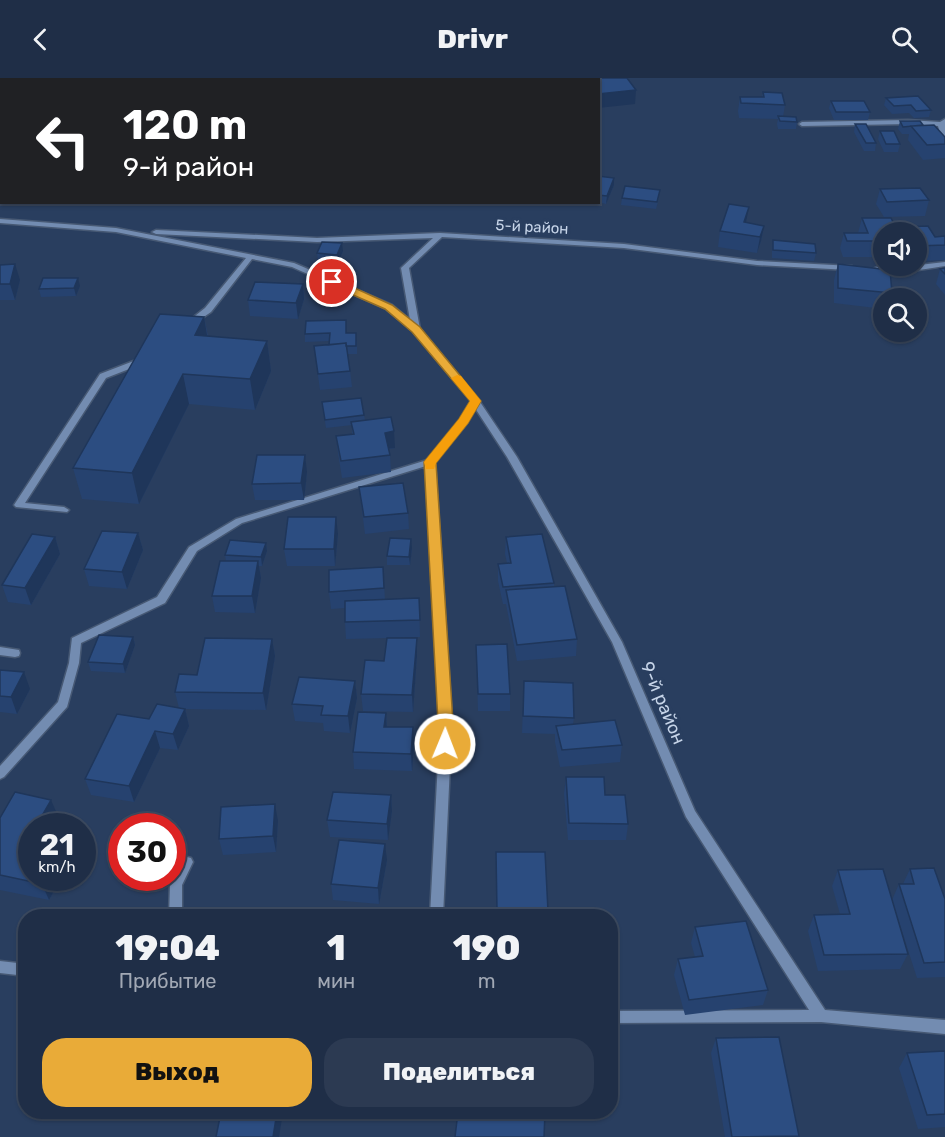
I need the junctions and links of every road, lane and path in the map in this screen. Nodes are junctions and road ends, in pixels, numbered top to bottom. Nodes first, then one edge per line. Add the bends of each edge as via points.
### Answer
1 (944, 123) edge
2 (802, 124) dead end
3 (945, 141) edge
4 (0, 221) edge
5 (117, 230) junction
6 (440, 235) junction
7 (251, 256) junction
8 (945, 264) edge
9 (859, 268) edge
10 (870, 269) edge
11 (416, 329) junction
12 (183, 330) edge
13 (150, 357) edge
14 (475, 401) junction
15 (430, 462) junction
16 (64, 510) dead end
17 (0, 651) edge
18 (15, 653) dead end
19 (0, 774) edge
20 (187, 862) dead end
21 (175, 909) edge
22 (437, 909) edge
23 (0, 967) edge
24 (18, 969) edge
25 (821, 1016) junction
26 (618, 1017) edge
27 (945, 1027) edge

1 - 2 street
1 - 3 street
4 - 5 street, 5-й район
5 - 6 street, 5-й район via 317,240
5 - 7 street, 5-й район
6 - 9 street, 5-й район via 624,246 757,263
6 - 11 street via 405,268
7 - 11 street, 9-й район via 304,269 389,307
7 - 12 street via 208,310
8 - 10 street
11 - 14 street, 9-й район
13 - 16 street via 103,376 19,505
14 - 15 street via 464,421
14 - 25 street, 9-й район via 512,457 617,642 690,813
15 - 19 street via 239,522 193,549 161,600 76,641 63,704
15 - 22 street via 446,722
17 - 18 street
20 - 21 street via 176,885
23 - 24 street
25 - 26 street
25 - 27 street

